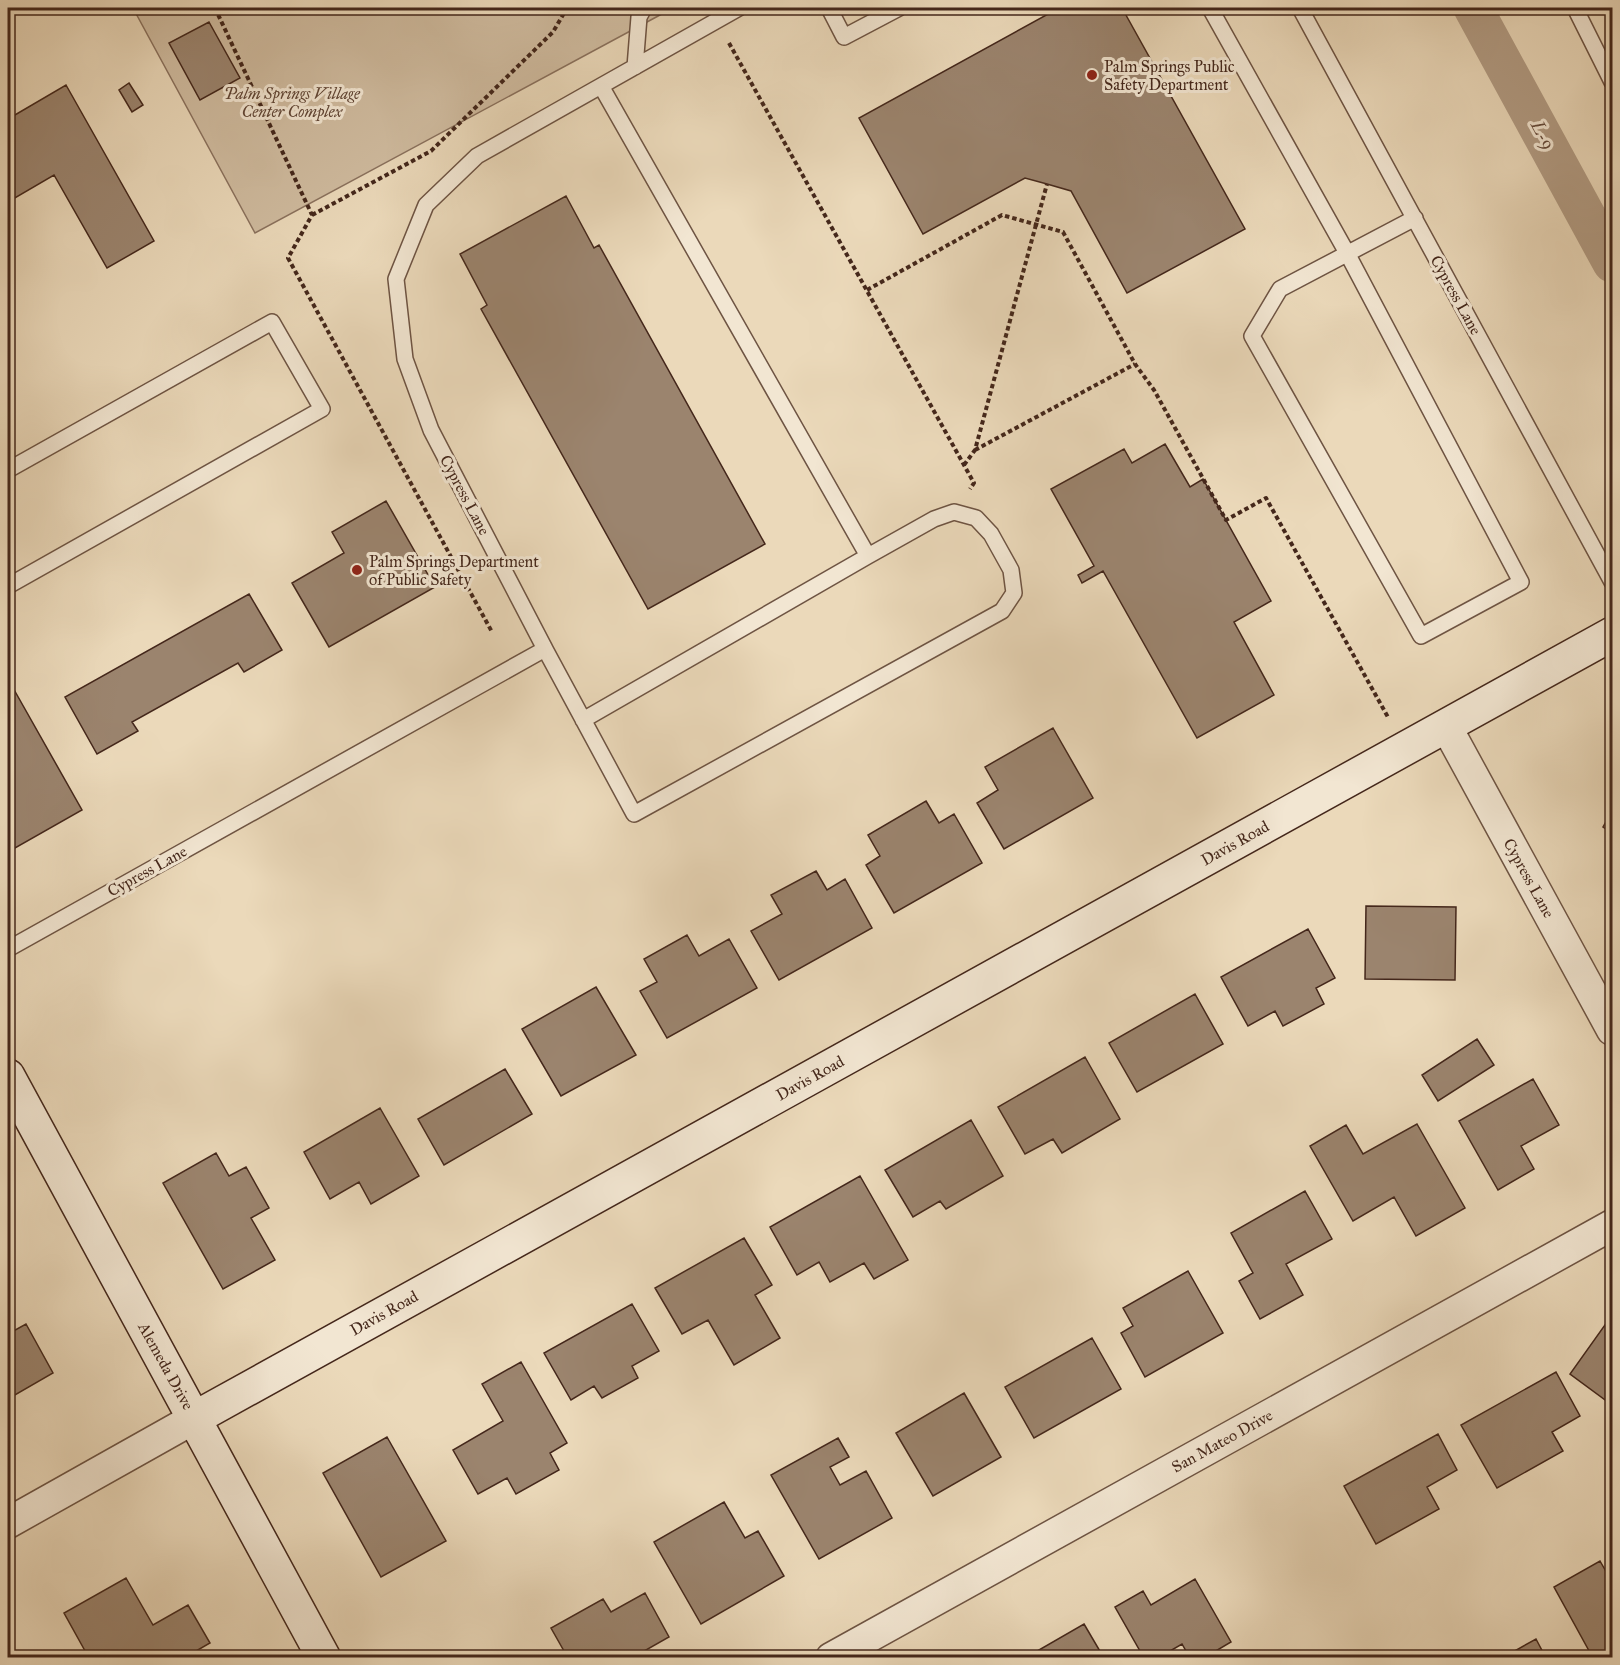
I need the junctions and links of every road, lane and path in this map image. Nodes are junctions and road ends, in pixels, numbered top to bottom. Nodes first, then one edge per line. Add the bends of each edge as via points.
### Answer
1 (215, 8) edge
2 (567, 8) edge
3 (644, 8) edge
4 (739, 8) edge
5 (829, 8) edge
6 (899, 8) edge
7 (1210, 8) edge
8 (1300, 8) edge
9 (1575, 8) edge
10 (717, 21) junction
11 (635, 67) junction
12 (1612, 82) edge
13 (602, 86) junction
14 (1047, 184) dead end
15 (312, 215) junction
16 (1415, 218) junction
17 (1036, 225) junction
18 (1347, 253) junction
19 (867, 290) junction
20 (1135, 364) junction
21 (975, 450) junction
22 (964, 465) junction
23 (8, 470) edge
24 (954, 512) junction
25 (868, 556) junction
26 (1612, 582) edge
27 (8, 586) edge
28 (492, 632) dead end
29 (1612, 634) edge
30 (545, 649) junction
31 (583, 720) junction
32 (1446, 726) junction
33 (1405, 749) junction
34 (8, 949) edge
35 (1612, 1030) edge
36 (8, 1076) edge
37 (1612, 1225) edge
38 (195, 1418) junction
39 (8, 1523) edge
40 (324, 1658) edge
41 (831, 1658) edge

1 - 15 path
2 - 15 path via 553,32 431,151
3 - 11 lane via 639,17
4 - 10 lane, Cypress Lane
5 - 6 lane via 844,38
7 - 18 lane
8 - 16 lane, Cypress Lane
9 - 12 lane
10 - 11 lane, Cypress Lane
10 - 19 path
11 - 13 lane, Cypress Lane
13 - 25 lane
13 - 30 lane, Cypress Lane via 477,156 426,205 396,279 405,359 431,430
14 - 17 path
15 - 28 path via 288,258
16 - 18 lane
16 - 26 lane, Cypress Lane
17 - 19 path via 1002,215
17 - 20 path via 1063,232
17 - 21 path
18 - 18 lane via 1521,582 1421,636 1252,336 1280,289
19 - 22 path
20 - 21 path
20 - 33 path via 1154,390 1226,520 1266,498
21 - 22 path
22 - 24 path via 974,483
23 - 27 lane via 272,322 322,409
24 - 25 lane
24 - 31 lane via 976,518 991,534 1011,570 1014,593 1002,611 634,814
25 - 31 lane
29 - 32 street, Davis Road
30 - 31 lane
30 - 34 lane, Cypress Lane
32 - 33 street, Davis Road
32 - 35 street, Cypress Lane
33 - 38 street, Davis Road
36 - 38 street, Alemeda Drive
37 - 41 street, San Mateo Drive
38 - 39 street, Davis Road
38 - 40 street, Alemeda Drive

